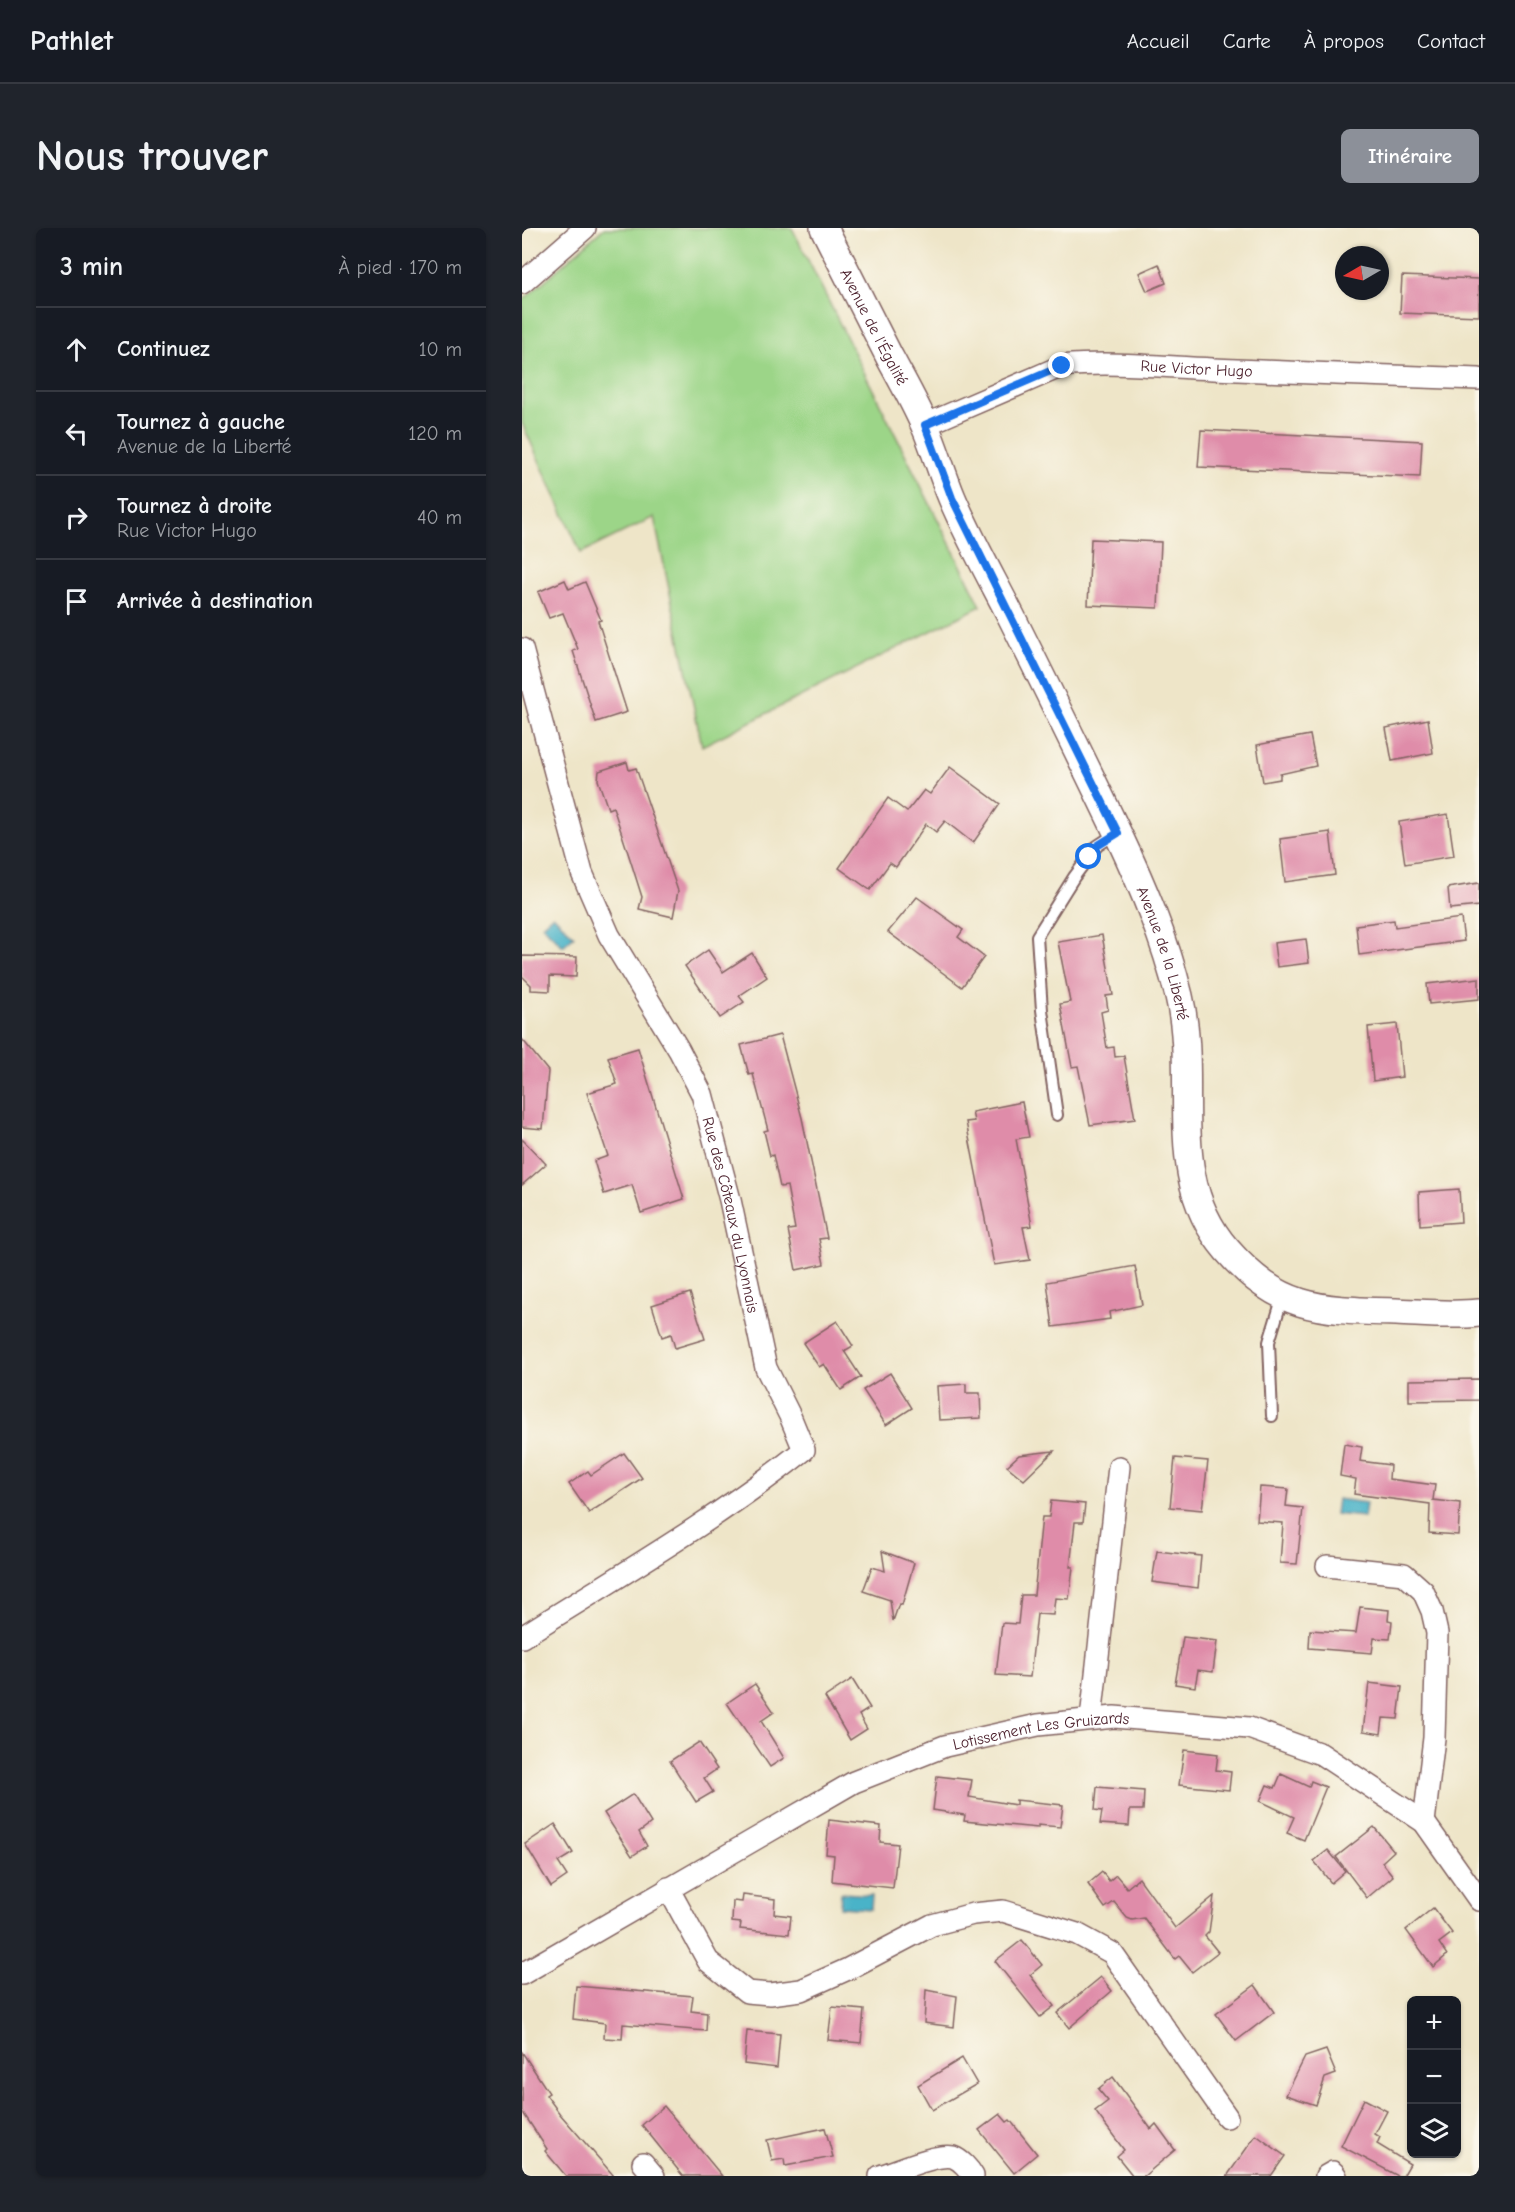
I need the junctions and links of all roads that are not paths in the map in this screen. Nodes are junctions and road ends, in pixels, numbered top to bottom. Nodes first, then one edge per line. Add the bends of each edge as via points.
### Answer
1 (585, 228) edge
2 (824, 228) edge
3 (522, 283) edge
4 (1479, 379) edge
5 (925, 425) junction
6 (522, 649) edge
7 (525, 678) edge
8 (1118, 833) junction
9 (1057, 1115) dead end
10 (1283, 1296) junction
11 (1479, 1313) edge
12 (1272, 1416) dead end
13 (1119, 1467) dead end
14 (1327, 1566) dead end
15 (522, 1637) edge
16 (1090, 1719) junction
17 (1424, 1822) junction
18 (668, 1888) junction
19 (1479, 1900) edge
20 (522, 1974) edge
21 (1227, 2117) dead end
22 (880, 2176) edge
23 (974, 2176) edge
24 (1326, 2176) edge
25 (1336, 2176) edge

1 - 3 street
2 - 5 street, Avenue de l'Égalité
4 - 5 street, Rue Victor Hugo via 1084,364 1062,366
5 - 8 street, Avenue de la Liberté via 952,498
6 - 7 street, Rue des Côteaux du Lyonnais
7 - 15 street, Rue des Côteaux du Lyonnais via 582,873 609,935 702,1094 730,1200 766,1368 804,1450 770,1477
8 - 9 lane via 1097,846 1037,936 1042,1010
8 - 10 street, Avenue de la Liberté via 1159,927 1181,1006 1188,1079 1187,1151 1199,1202 1225,1248 1262,1283
10 - 11 street, Avenue de la Liberté via 1330,1309
10 - 12 lane via 1269,1342
13 - 16 street
14 - 17 street via 1404,1574 1423,1591 1432,1611 1437,1633 1434,1738
16 - 17 street, Lotissement Les Gruizards via 1114,1717 1249,1728 1321,1754
16 - 18 street, Lotissement Les Gruizards via 1038,1725 945,1746 854,1782
17 - 19 street, Lotissement Les Gruizards
18 - 20 street, Lotissement Les Gruizards
18 - 21 street via 708,1961 747,1992 801,1990 932,1925 973,1914 1003,1911 1077,1934 1112,1953
22 - 23 street via 951,2157
24 - 25 street via 1333,2172

